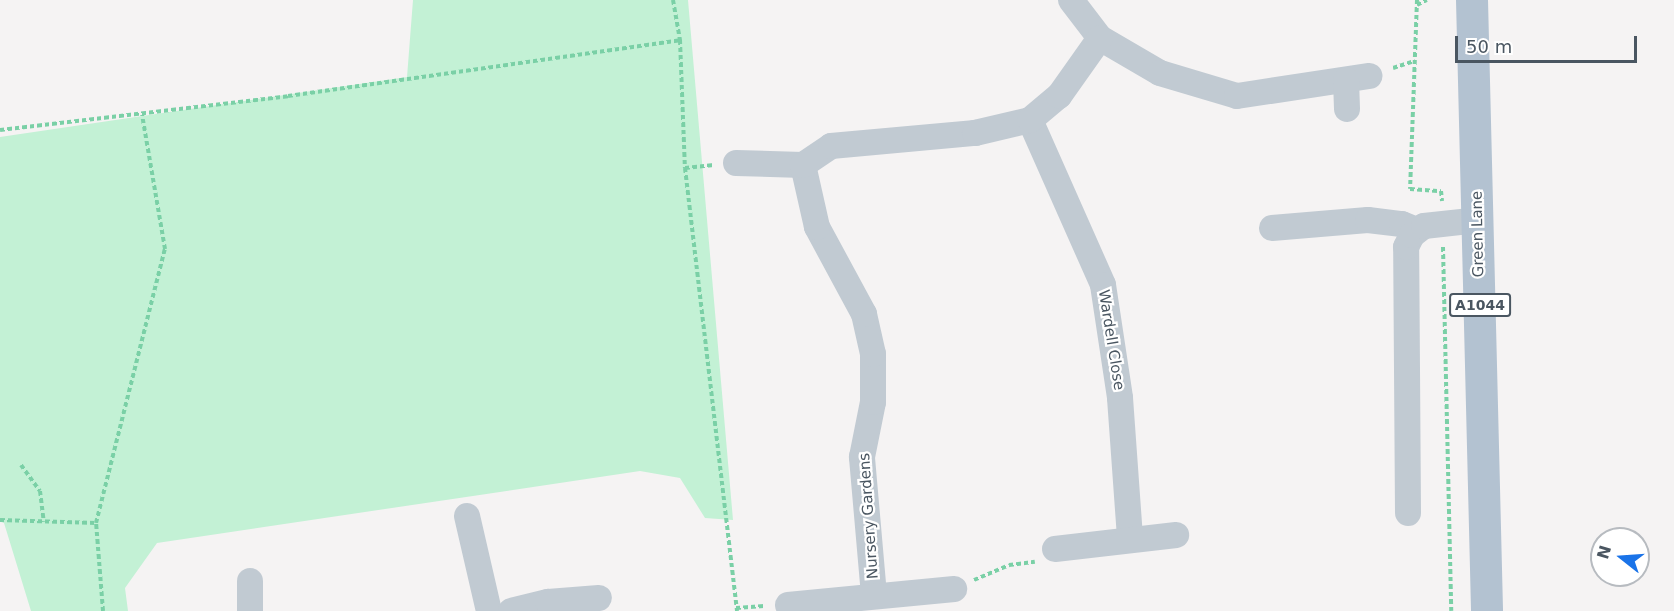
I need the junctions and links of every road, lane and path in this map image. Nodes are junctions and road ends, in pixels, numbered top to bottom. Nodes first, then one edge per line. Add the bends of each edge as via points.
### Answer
1 (673, 0) edge
2 (1071, 0) edge
3 (1427, 0) edge
4 (1473, 0) edge
5 (1417, 2) edge
6 (1100, 38) junction
7 (681, 40) junction
8 (1347, 109) dead end
9 (142, 115) junction
10 (1030, 120) junction
11 (0, 130) edge
12 (736, 163) dead end
13 (803, 165) junction
14 (1478, 220) junction
15 (1443, 222) junction
16 (1272, 228) dead end
17 (1417, 230) junction
18 (21, 465) dead end
19 (1408, 513) dead end
20 (467, 516) dead end
21 (0, 520) edge
22 (44, 522) junction
23 (96, 523) junction
24 (1176, 535) dead end
25 (1130, 538) junction
26 (1055, 549) joint
27 (250, 581) dead end
28 (954, 589) joint
29 (874, 595) junction
30 (599, 598) dead end
31 (788, 605) dead end
32 (549, 607) edge
33 (103, 611) edge
34 (250, 611) edge
35 (489, 611) edge
36 (511, 611) edge
37 (736, 611) edge
38 (1451, 611) edge
39 (1487, 611) edge

1 - 7 path
2 - 6 street
3 - 5 path
4 - 14 main road, Green Lane / A1044
5 - 15 path via 1410,189 1441,191
6 - 8 street via 1160,73 1237,96 1358,78
6 - 10 street via 1059,96
7 - 9 path
7 - 37 path via 685,168
9 - 11 path
9 - 23 path via 165,249
10 - 13 street via 975,133 831,146
10 - 25 street, Wardell Close via 1103,285 1120,398
12 - 13 street
13 - 29 street, Nursery Gardens via 817,227 864,314 873,354 873,402 862,457
14 - 15 street
14 - 39 main road, Green Lane / A1044
15 - 17 street
15 - 38 path
16 - 17 street via 1368,220
17 - 19 street via 1408,240 1405,257
18 - 22 path via 40,491
20 - 35 street
21 - 22 path
22 - 23 path
23 - 33 path
24 - 25 street
25 - 26 street
26 - 28 path via 1049,560 1009,565
27 - 34 street
28 - 29 street, Nursery Gardens
29 - 31 street, Nursery Gardens
30 - 32 street
32 - 36 street

